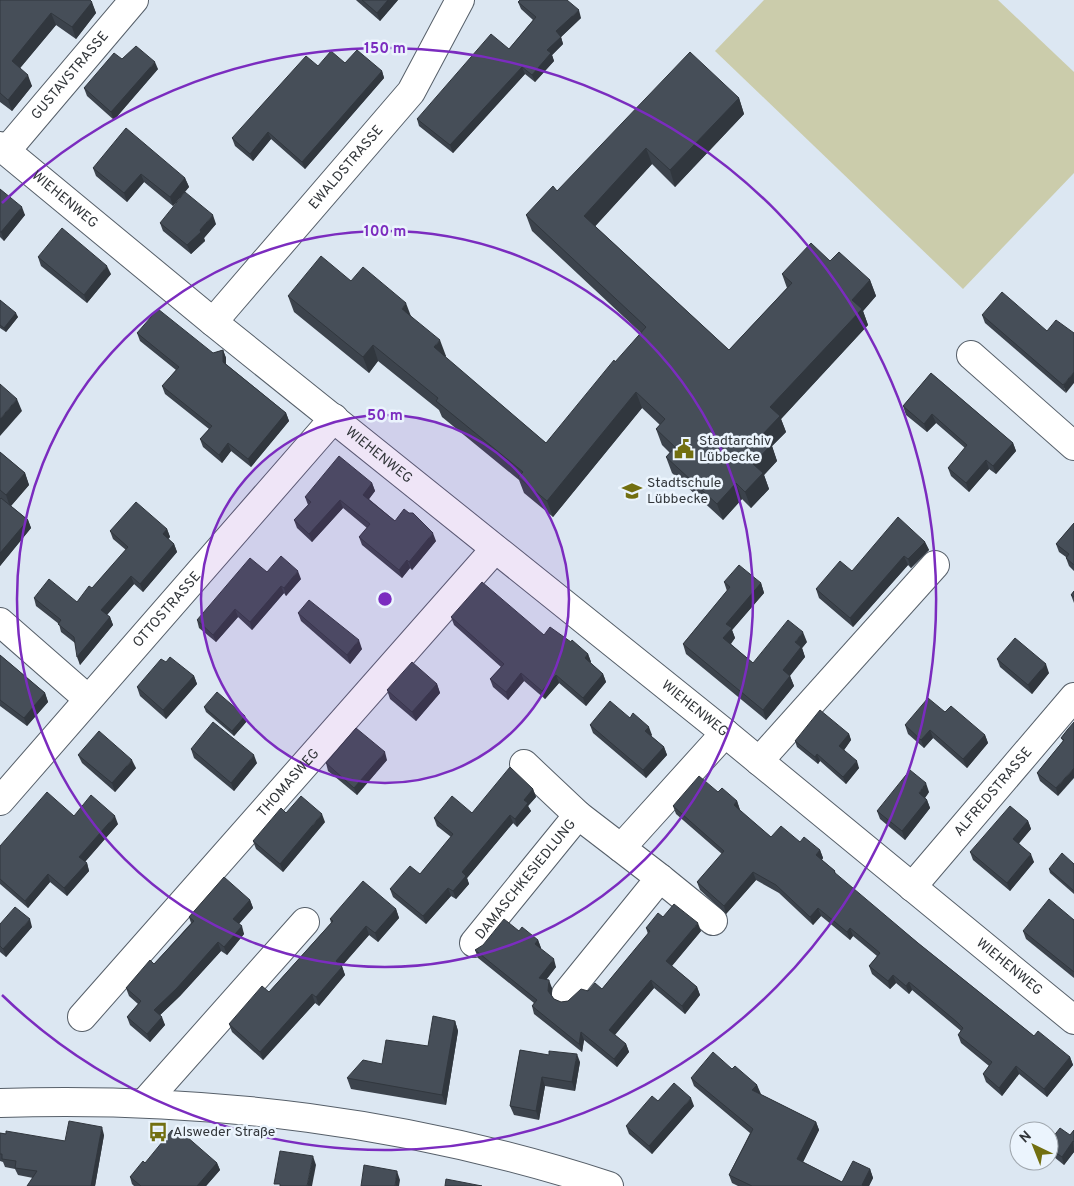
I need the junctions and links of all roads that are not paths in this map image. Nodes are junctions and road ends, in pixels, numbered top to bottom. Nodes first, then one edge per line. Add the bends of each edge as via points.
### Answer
1 (134, 0) edge
2 (460, 0) edge
3 (3, 148) edge
4 (213, 322) junction
5 (971, 355) dead end
6 (334, 418) junction
7 (1074, 446) edge
8 (495, 549) junction
9 (935, 565) dead end
10 (0, 622) edge
11 (1074, 696) edge
12 (88, 699) junction
13 (725, 733) junction
14 (759, 761) junction
15 (524, 764) dead end
16 (0, 801) edge
17 (578, 815) junction
18 (621, 848) junction
19 (660, 878) junction
20 (912, 887) junction
21 (713, 921) dead end
22 (305, 922) dead end
23 (474, 944) dead end
24 (566, 994) dead end
25 (82, 1017) dead end
26 (1074, 1020) edge
27 (0, 1102) edge
28 (145, 1102) junction
29 (609, 1186) edge

1 - 3 street, GUSTAVSTRASSE
2 - 4 street, EWALDSTRASSE via 411,92
3 - 4 street, WIEHENWEG
4 - 6 street, WIEHENWEG
5 - 7 street
6 - 8 street, WIEHENWEG
6 - 12 street, OTTOSTRASSE
8 - 13 street, WIEHENWEG
8 - 25 street, THOMASWEG
9 - 14 street
10 - 12 street
11 - 20 street, ALFREDSTRASSE
12 - 16 street, OTTOSTRASSE
13 - 14 street, WIEHENWEG
13 - 18 street
14 - 20 street, WIEHENWEG
15 - 17 street, DAMASCHKESIEDLUNG
17 - 18 street, DAMASCHKESIEDLUNG
17 - 23 street, DAMASCHKESIEDLUNG
18 - 19 street, DAMASCHKESIEDLUNG
19 - 21 street, DAMASCHKESIEDLUNG
19 - 24 street
20 - 26 street, WIEHENWEG
22 - 28 street
27 - 28 street
28 - 29 street via 296,1116 425,1138 553,1168

